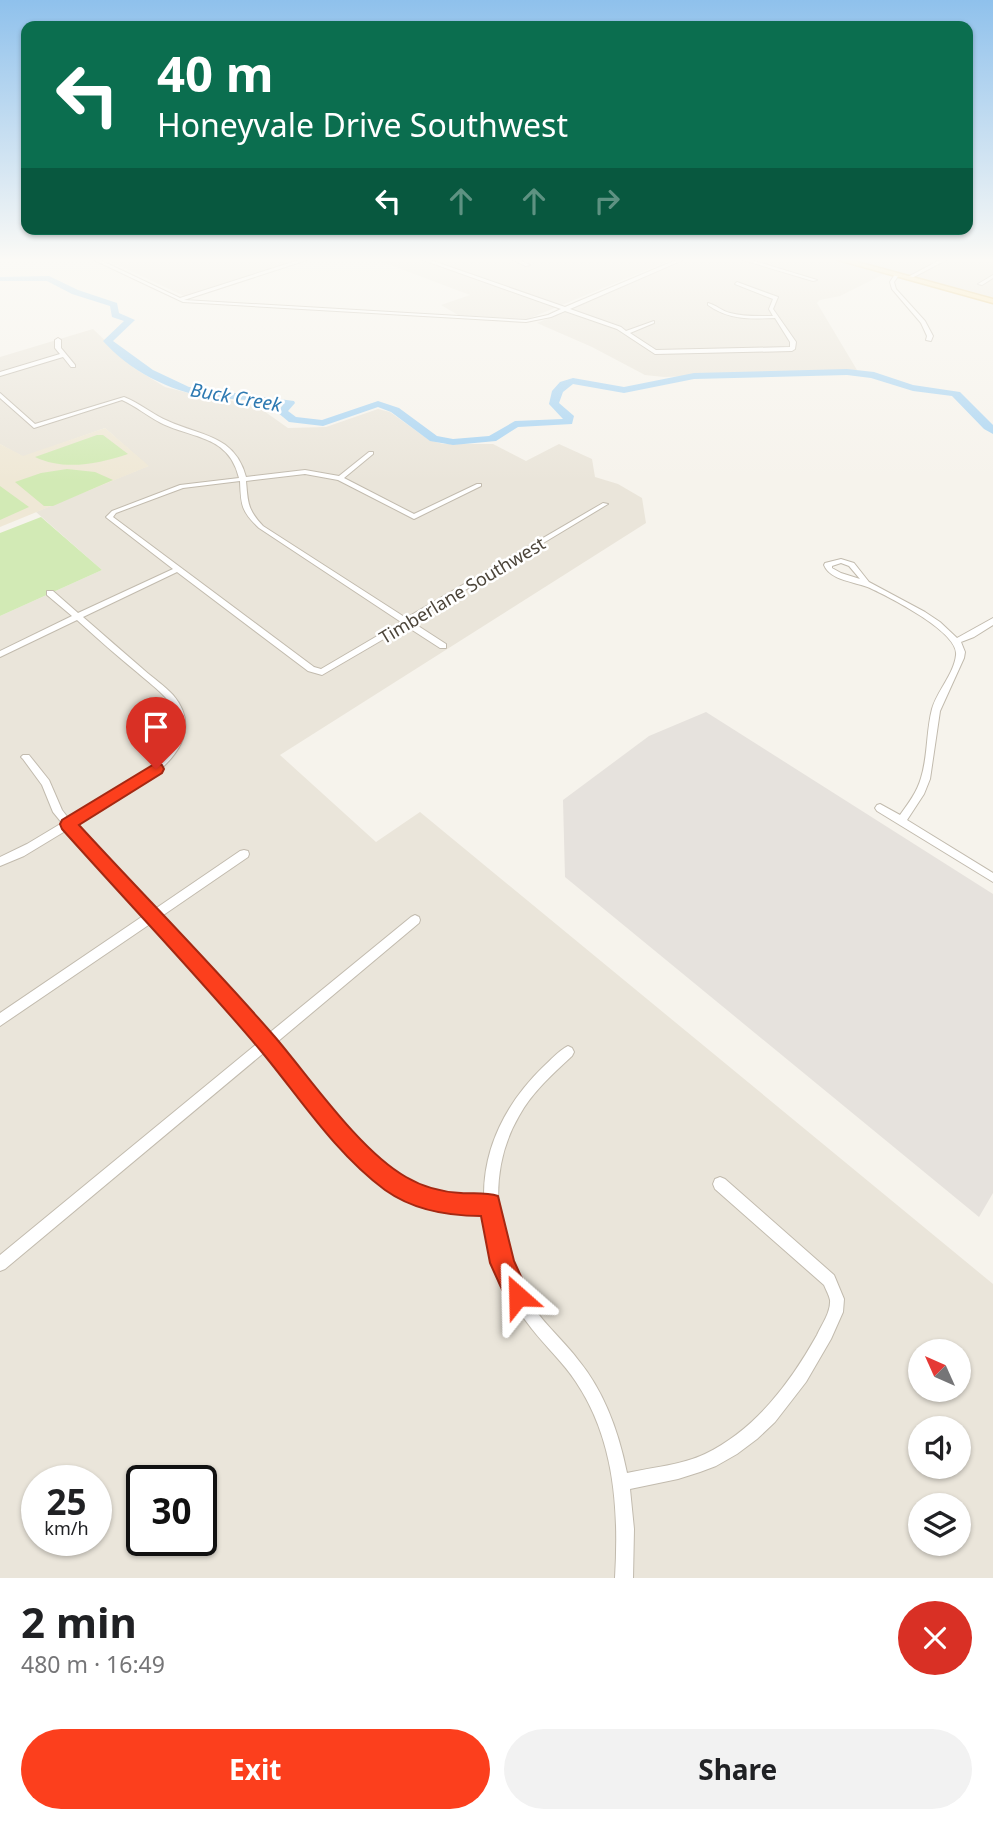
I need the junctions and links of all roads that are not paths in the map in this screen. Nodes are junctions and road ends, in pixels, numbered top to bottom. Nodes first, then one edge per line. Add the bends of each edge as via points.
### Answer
1 (629, 334) edge
2 (787, 334) edge
3 (929, 334) edge
4 (58, 340) dead end
5 (929, 340) dead end
6 (63, 355) junction
7 (73, 366) dead end
8 (0, 374) edge
9 (0, 395) edge
10 (371, 453) dead end
11 (242, 478) junction
12 (340, 478) junction
13 (479, 485) dead end
14 (605, 505) dead end
15 (176, 570) junction
16 (867, 584) junction
17 (50, 593) dead end
18 (78, 617) junction
19 (993, 621) edge
20 (408, 623) junction
21 (957, 641) junction
22 (443, 646) dead end
23 (0, 654) edge
24 (26, 757) dead end
25 (880, 808) dead end
26 (901, 821) junction
27 (68, 824) junction
28 (244, 853) dead end
29 (0, 862) edge
30 (993, 878) edge
31 (151, 917) junction
32 (415, 920) dead end
33 (0, 1020) edge
34 (267, 1042) junction
35 (568, 1052) dead end
36 (720, 1184) dead end
37 (490, 1205) junction
38 (0, 1264) edge
39 (622, 1482) junction
40 (624, 1578) edge

1 - 2 street via 649,349 665,354 792,349 795,345
3 - 5 street
4 - 6 street
6 - 7 street
6 - 8 street
9 - 11 street via 36,426 126,399 163,422 219,443 236,460
10 - 12 street
11 - 12 street via 305,472
11 - 15 street via 175,488 109,516
11 - 20 street via 245,507 261,527
12 - 13 street via 414,517
14 - 20 street, Timberlane Southwest
15 - 18 street
15 - 20 street, Timberlane Southwest via 318,672
16 - 16 street via 846,561 828,565 835,574
16 - 21 street via 940,625
17 - 18 street
18 - 23 street
18 - 27 street via 173,701 180,715 180,733 172,752 156,769
19 - 21 street
20 - 22 street
21 - 26 street via 961,654 938,703 929,775
24 - 27 street
25 - 26 street
26 - 30 street
27 - 29 street
27 - 31 street
28 - 31 street
31 - 33 street
31 - 34 street
32 - 34 street
34 - 37 street via 342,1134 388,1178 437,1202
34 - 38 street
35 - 37 street via 530,1089 509,1120 494,1162
36 - 39 street via 829,1280 837,1299 836,1312 785,1398 742,1441 708,1461
37 - 39 street via 508,1278 528,1313 588,1387 606,1425
39 - 40 street

